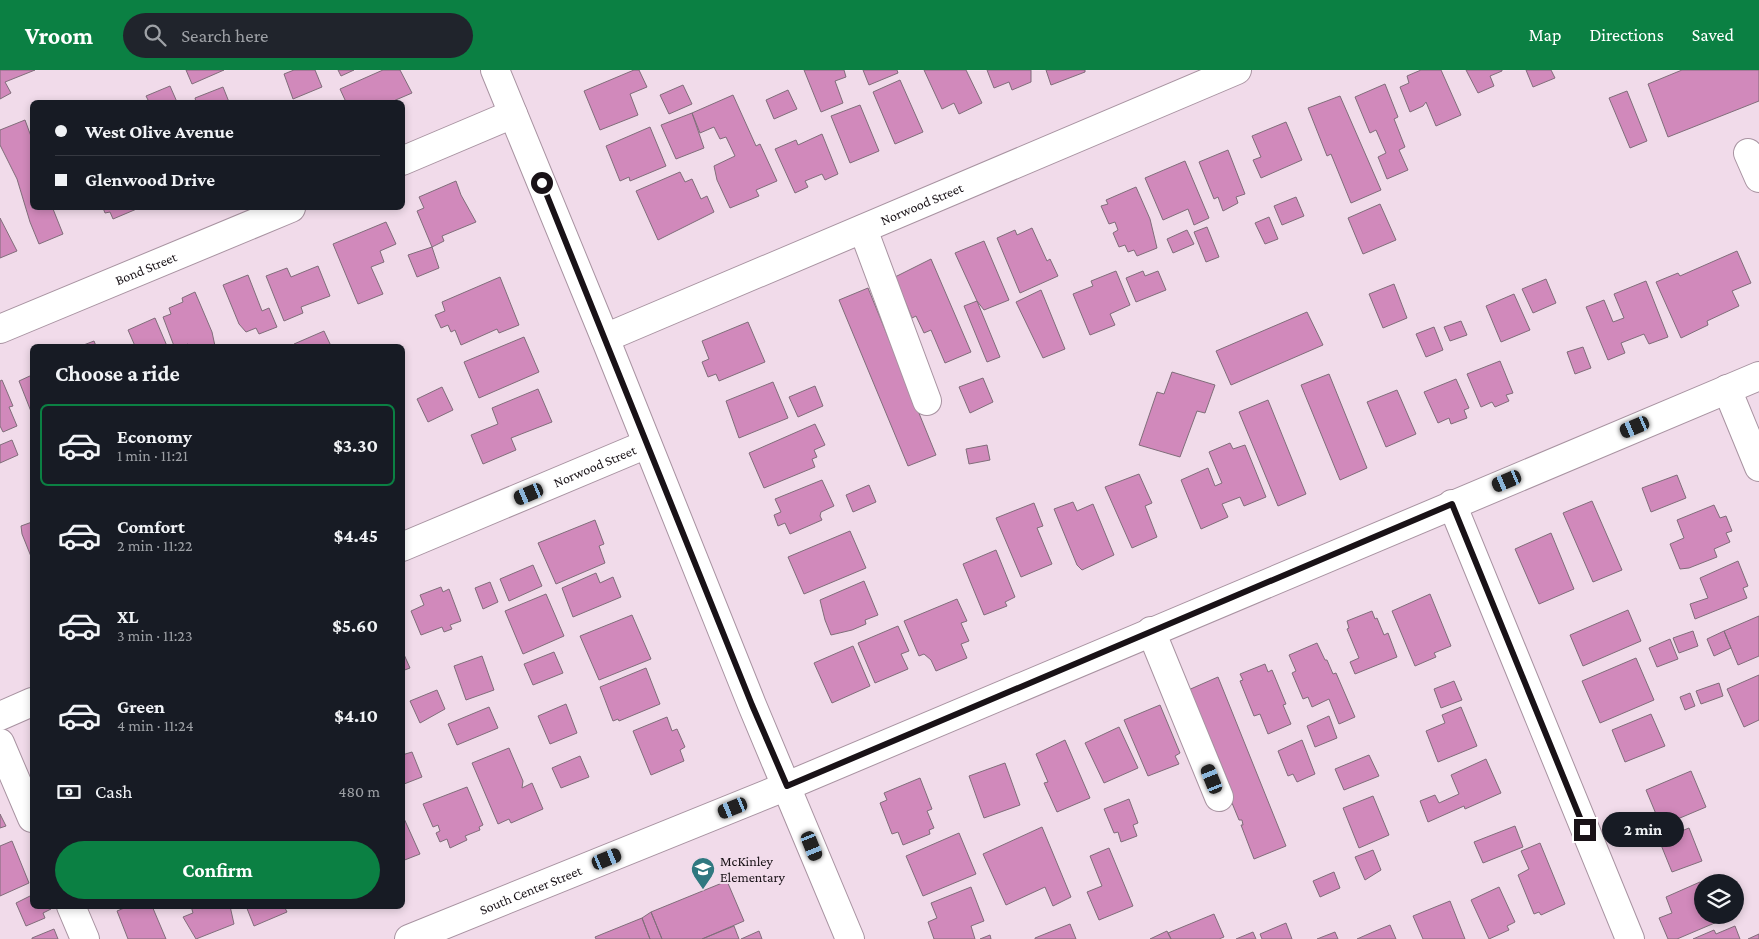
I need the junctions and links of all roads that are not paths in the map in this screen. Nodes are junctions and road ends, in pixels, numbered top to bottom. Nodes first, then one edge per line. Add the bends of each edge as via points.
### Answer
1 (495, 70) edge
2 (1237, 70) edge
3 (513, 114) junction
4 (1748, 153) dead end
5 (405, 160) edge
6 (1759, 178) edge
7 (286, 210) edge
8 (863, 229) junction
9 (0, 329) edge
10 (605, 338) junction
11 (1759, 376) edge
12 (1727, 389) junction
13 (927, 401) dead end
14 (647, 444) junction
15 (1759, 467) edge
16 (1452, 504) junction
17 (405, 546) edge
18 (1151, 632) junction
19 (30, 703) edge
20 (0, 716) edge
21 (0, 743) edge
22 (787, 786) junction
23 (1219, 797) dead end
24 (30, 813) edge
25 (72, 909) edge
26 (85, 939) edge
27 (409, 939) edge
28 (850, 939) edge
29 (1630, 939) edge

1 - 3 street
2 - 8 street, Norwood Street
3 - 5 street
3 - 10 street
4 - 6 street
7 - 9 street, Bond Street
8 - 10 street, Norwood Street
8 - 13 street
10 - 14 street
11 - 12 street, South Center Street
12 - 15 street
12 - 16 street, South Center Street
14 - 17 street, Norwood Street
14 - 22 street
16 - 18 street, South Center Street
16 - 29 street
18 - 22 street, South Center Street
18 - 23 street
19 - 20 street
21 - 24 street
22 - 27 street, South Center Street
22 - 28 street
25 - 26 street

